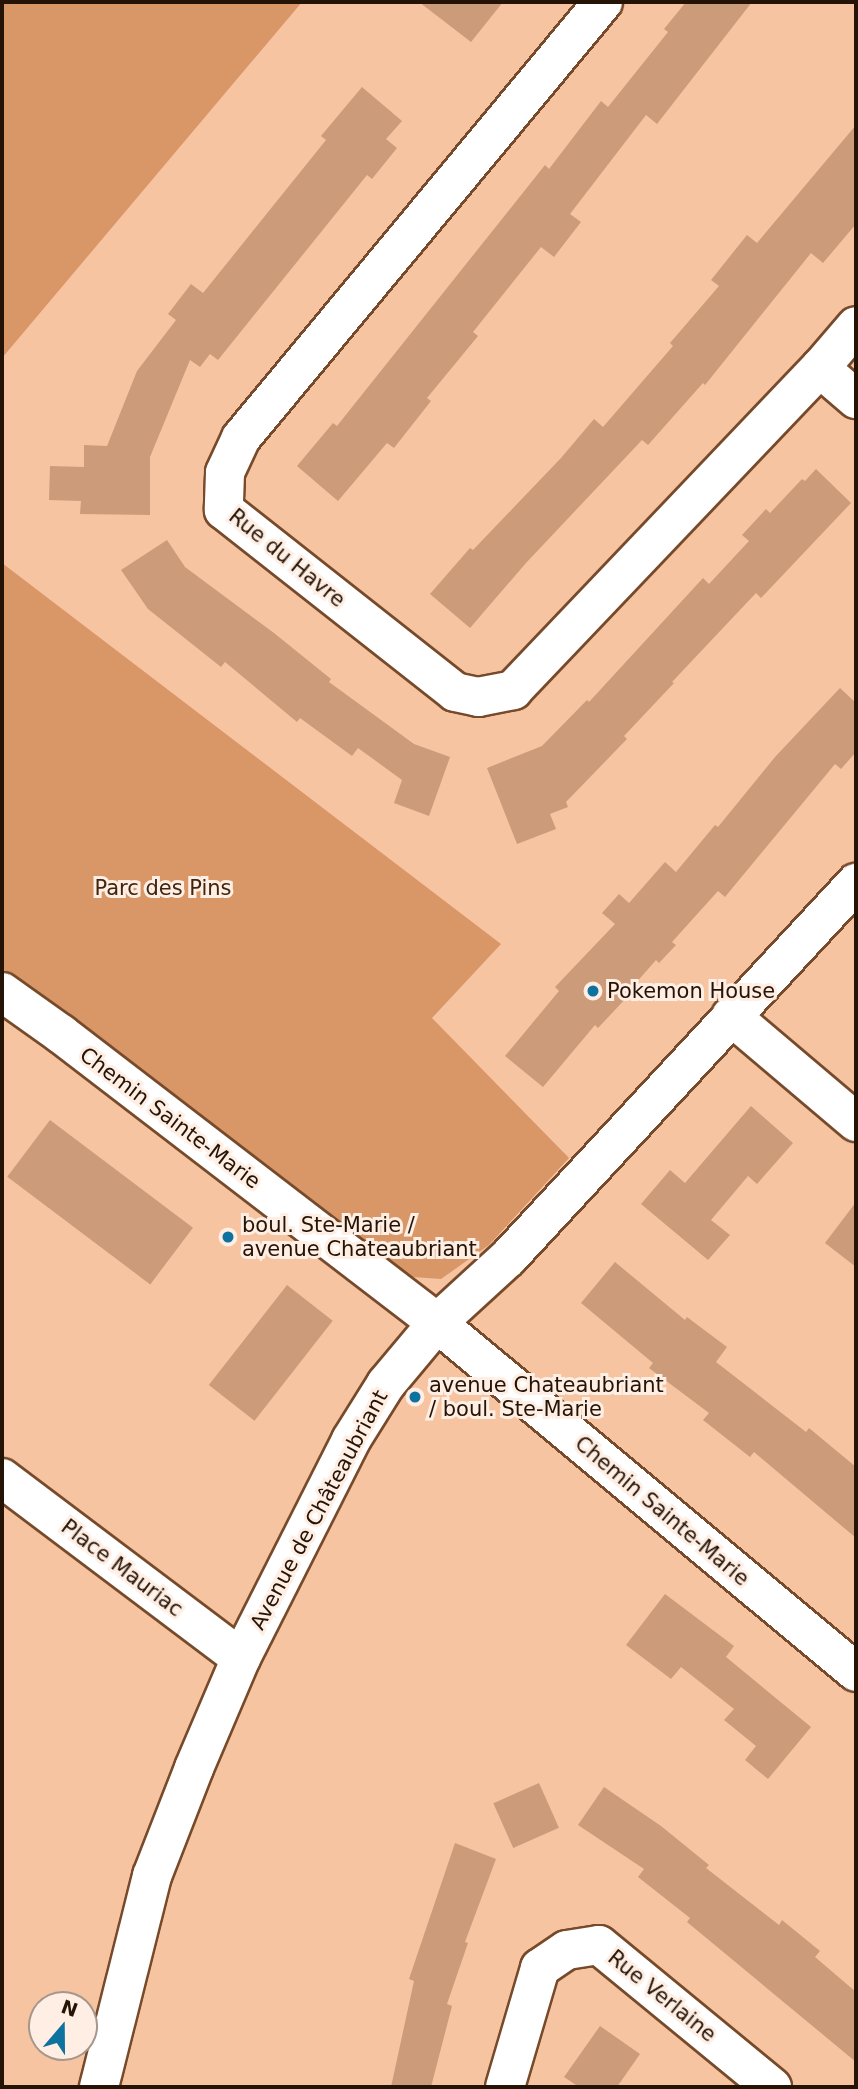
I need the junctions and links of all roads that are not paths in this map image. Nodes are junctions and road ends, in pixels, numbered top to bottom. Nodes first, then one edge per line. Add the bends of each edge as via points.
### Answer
1 (603, 2) edge
2 (856, 326) edge
3 (820, 368) junction
4 (856, 399) edge
5 (856, 883) edge
6 (2, 992) edge
7 (731, 1016) junction
8 (856, 1122) edge
9 (437, 1323) junction
10 (2, 1478) edge
11 (241, 1658) junction
12 (856, 1672) edge
13 (99, 2087) edge
14 (505, 2087) edge
15 (772, 2087) edge

1 - 3 street, Rue du Havre via 241,438 225,473 224,510 455,692 478,697 513,690
2 - 3 street, Rue du Havre
3 - 4 street
5 - 7 street, Avenue de Châteaubriant
6 - 9 street, Chemin Sainte-Marie
7 - 8 street
7 - 9 street, Avenue de Châteaubriant via 508,1258
9 - 11 street, Avenue de Châteaubriant via 386,1384 351,1440
9 - 12 street, Chemin Sainte-Marie
10 - 11 street, Place Mauriac
11 - 13 street, Avenue de Châteaubriant via 152,1876
14 - 15 street, Rue Verlaine via 540,1968 567,1950 599,1945

